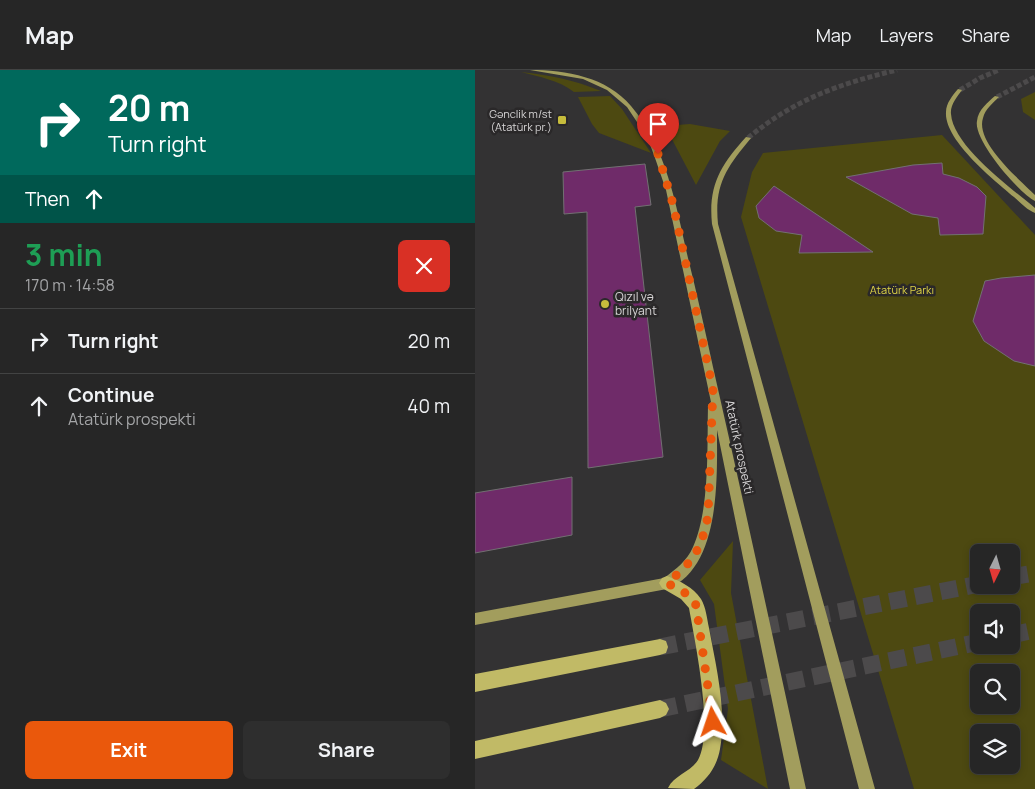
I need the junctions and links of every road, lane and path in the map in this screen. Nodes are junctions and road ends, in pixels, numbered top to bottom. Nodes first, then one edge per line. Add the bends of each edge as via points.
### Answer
1 (532, 70) edge
2 (960, 90) tunnel mouth
3 (997, 97) tunnel mouth
4 (748, 138) tunnel mouth
5 (1035, 199) edge
6 (1035, 212) edge
7 (713, 389) junction
8 (667, 583) junction
9 (475, 619) edge
10 (660, 647) tunnel mouth
11 (475, 683) edge
12 (660, 710) tunnel mouth
13 (475, 750) edge
14 (677, 789) edge
15 (798, 789) edge
16 (867, 789) edge

1 - 7 main road, Atatürk prospekti via 576,76 615,93 629,106 652,141 673,204
2 - 6 main road via 948,113 955,133 976,160
3 - 5 main road via 982,113 981,135
4 - 16 main road via 723,169 712,209
7 - 8 main road via 708,516 704,534 691,563
7 - 15 main road, Atatürk prospekti
8 - 9 main road
8 - 14 main road via 687,594 696,605 713,710 714,735 707,763 699,774
10 - 11 main road
12 - 13 main road

